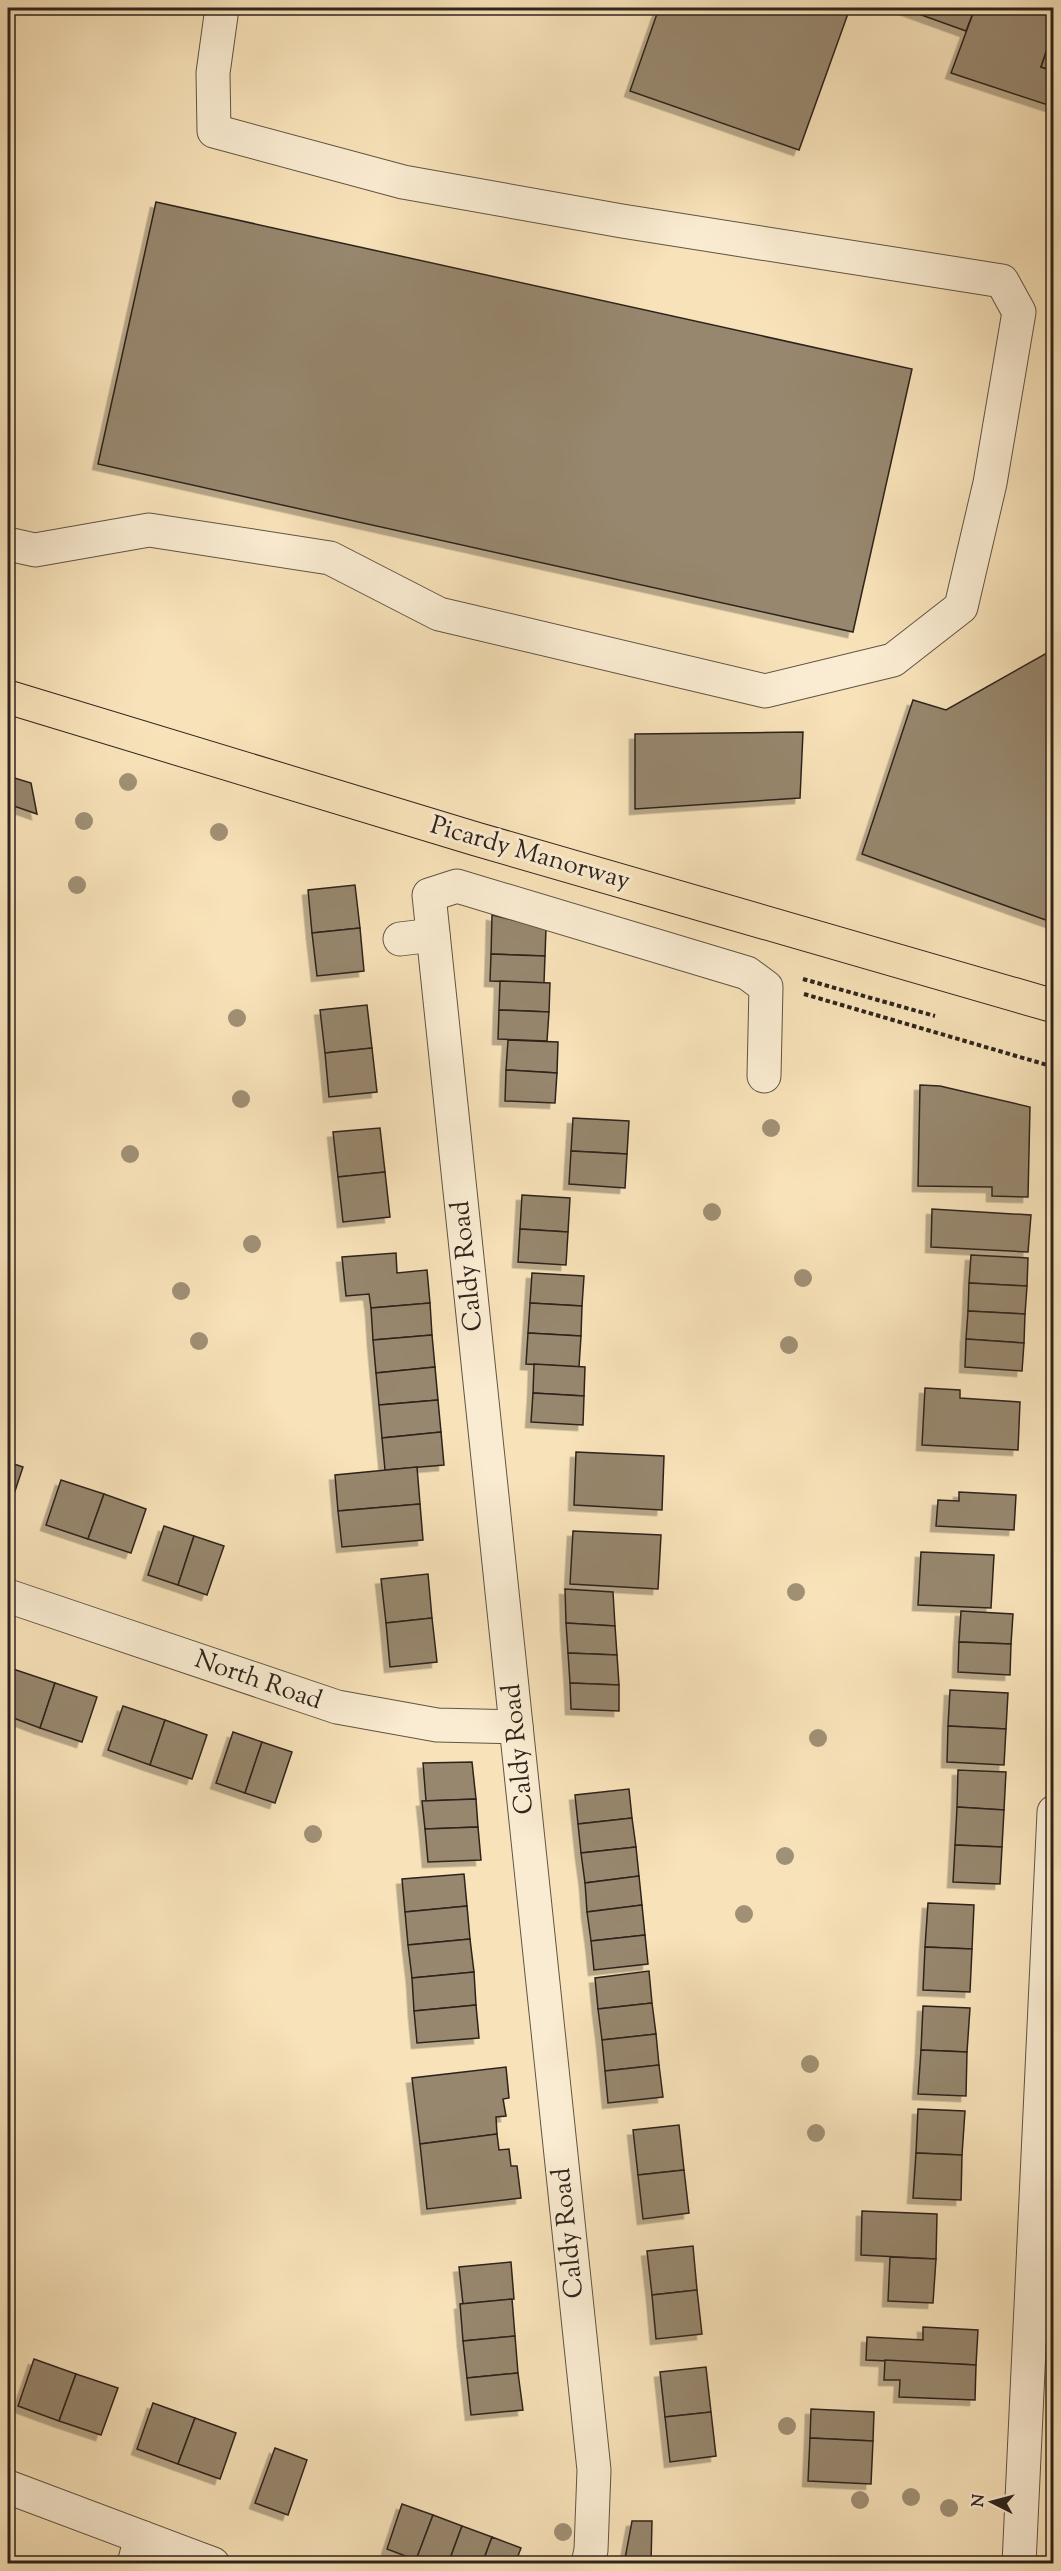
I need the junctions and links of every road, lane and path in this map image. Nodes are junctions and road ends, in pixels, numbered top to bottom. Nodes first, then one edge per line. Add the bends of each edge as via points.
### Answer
1 (222, 8) edge
2 (8, 544) edge
3 (8, 697) edge
4 (433, 935) junction
5 (400, 939) dead end
6 (802, 979) dead end
7 (766, 987) junction
8 (1053, 1006) edge
9 (939, 1017) dead end
10 (1053, 1067) edge
11 (764, 1076) dead end
12 (8, 1596) edge
13 (516, 1726) junction
14 (1053, 1812) edge
15 (8, 2487) edge
16 (138, 2550) edge
17 (213, 2564) edge
18 (588, 2564) edge
19 (1019, 2564) edge

1 - 2 street via 213,73 214,130 403,182 1002,281 1019,312 990,483 961,607 893,660 765,691 439,614 330,558 149,530 35,550
3 - 8 main road, Picardy Manorway via 476,839
4 - 5 street
4 - 7 street, Caldy Road via 429,895 457,886 747,973
4 - 13 street, Caldy Road
6 - 9 path
7 - 10 path via 780,987
7 - 11 street
12 - 13 street, North Road via 337,1707 437,1725
13 - 18 street, Caldy Road via 594,2470
14 - 19 street
15 - 16 street
16 - 17 street

